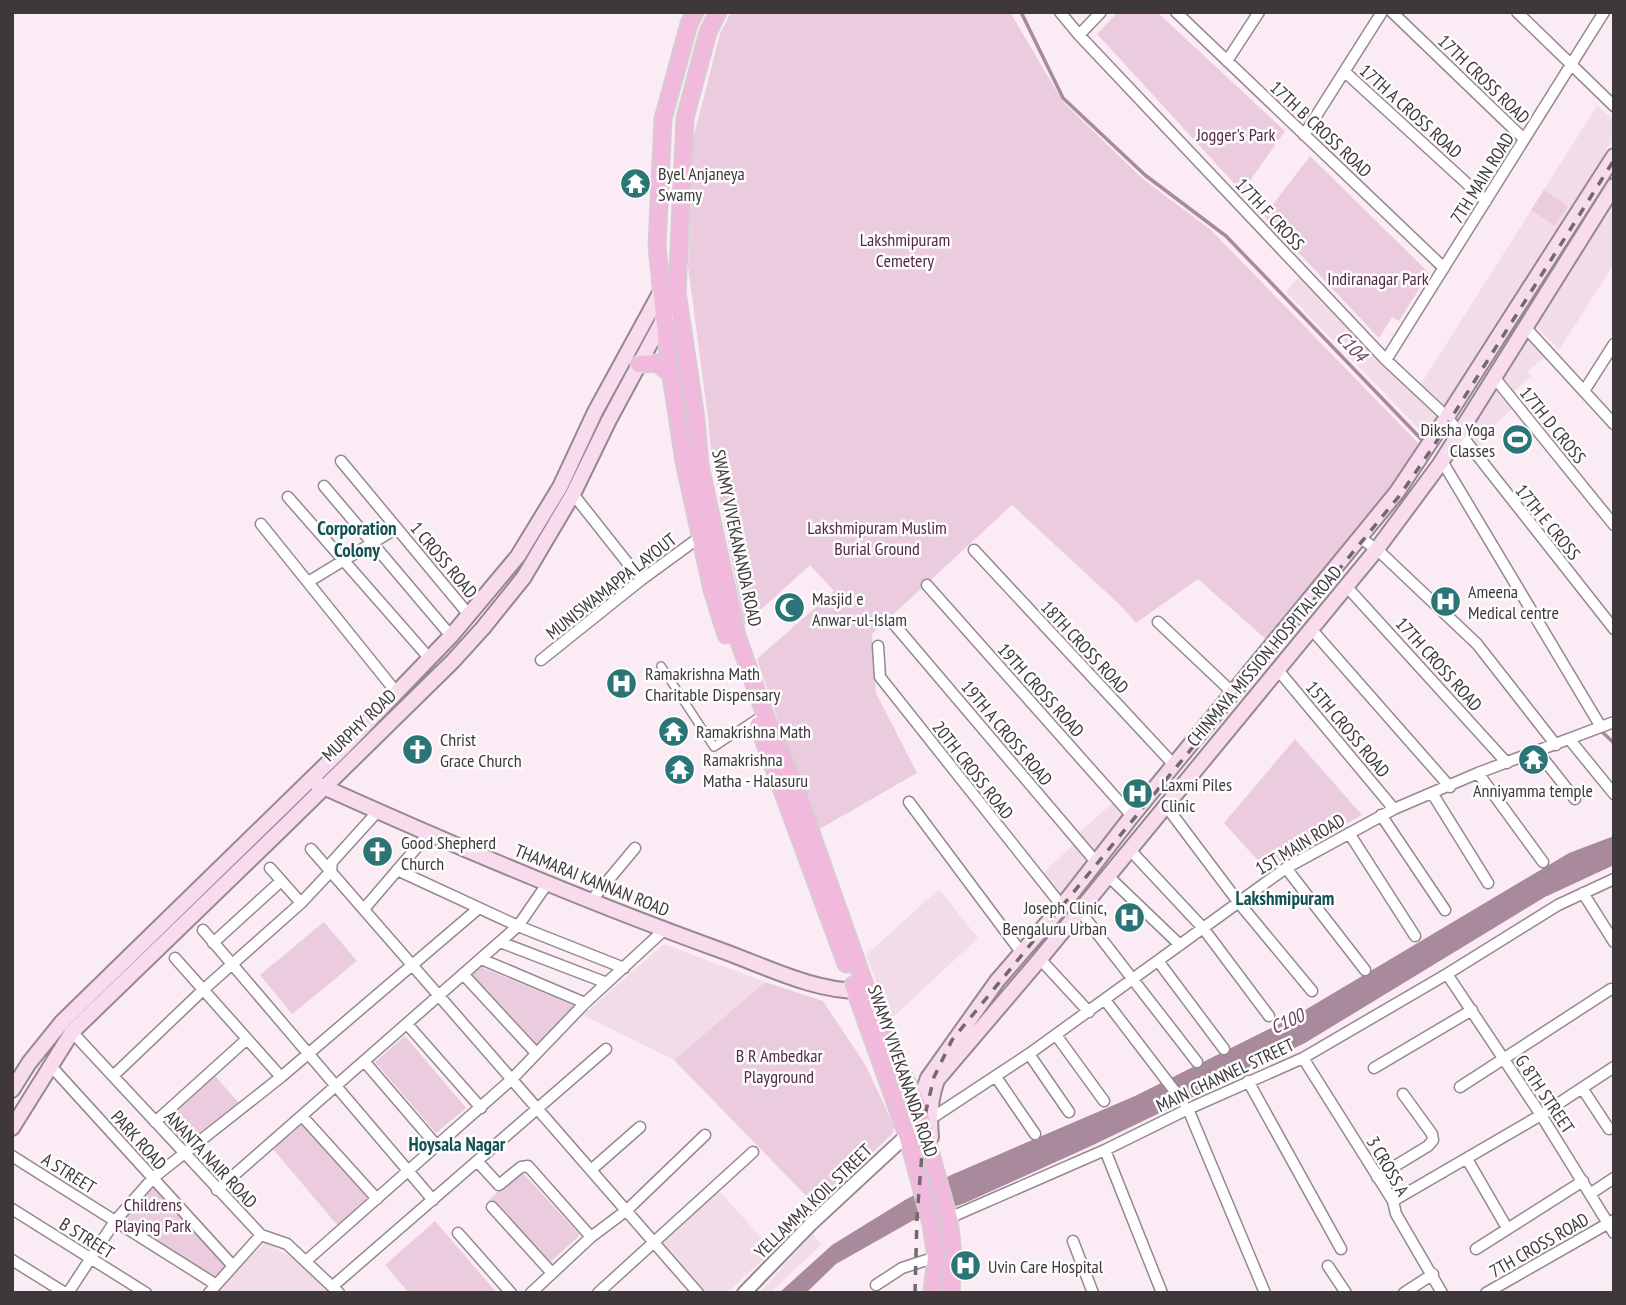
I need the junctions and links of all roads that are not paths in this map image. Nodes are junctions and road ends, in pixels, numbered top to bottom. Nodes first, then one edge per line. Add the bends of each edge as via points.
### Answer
1 (695, 12) edge
2 (718, 12) edge
3 (1060, 12) edge
4 (1101, 12) edge
5 (1176, 12) edge
6 (1259, 12) edge
7 (1382, 12) edge
8 (1392, 12) edge
9 (1517, 12) edge
10 (1604, 12) edge
11 (1079, 35) junction
12 (1227, 61) junction
13 (1571, 66) junction
14 (1345, 72) junction
15 (1614, 106) edge
16 (1304, 135) junction
17 (1524, 139) junction
18 (1614, 156) edge
19 (1614, 186) edge
20 (1486, 201) junction
21 (1444, 268) junction
22 (669, 293) junction
23 (672, 316) junction
24 (1525, 327) junction
25 (1614, 344) edge
26 (1386, 360) junction
27 (639, 364) junction
28 (672, 375) junction
29 (1494, 377) junction
30 (1584, 391) junction
31 (1447, 417) junction
32 (1614, 424) edge
33 (1459, 434) junction
34 (341, 461) dead end
35 (1441, 461) junction
36 (324, 485) dead end
37 (573, 494) junction
38 (288, 498) dead end
39 (261, 524) dead end
40 (1614, 525) edge
41 (397, 528) junction
42 (707, 533) junction
43 (1361, 538) junction
44 (373, 543) junction
45 (1377, 549) junction
46 (974, 550) dead end
47 (344, 561) junction
48 (641, 580) junction
49 (308, 582) junction
50 (927, 585) dead end
51 (1347, 587) junction
52 (469, 615) junction
53 (1158, 622) dead end
54 (893, 623) dead end
55 (1614, 629) edge
56 (1312, 630) junction
57 (451, 636) junction
58 (732, 637) junction
59 (878, 646) dead end
60 (430, 659) junction
61 (541, 660) dead end
62 (661, 666) dead end
63 (1278, 670) junction
64 (397, 693) junction
65 (1233, 693) junction
66 (756, 719) junction
67 (1614, 722) edge
68 (1598, 729) junction
69 (1570, 740) junction
70 (1556, 745) junction
71 (1538, 752) junction
72 (1507, 763) junction
73 (1174, 765) junction
74 (1478, 774) junction
75 (316, 784) junction
76 (1450, 787) junction
77 (1432, 793) junction
78 (1614, 794) edge
79 (1575, 799) dead end
80 (909, 802) dead end
81 (1166, 806) junction
82 (1394, 808) junction
83 (379, 810) junction
84 (1381, 815) junction
85 (1132, 816) junction
86 (1349, 832) junction
87 (429, 833) junction
88 (635, 848) dead end
89 (312, 849) dead end
90 (1130, 850) junction
91 (1096, 862) junction
92 (1543, 862) dead end
93 (1286, 868) junction
94 (270, 869) dead end
95 (397, 870) junction
96 (331, 871) junction
97 (1108, 876) junction
98 (1614, 879) edge
99 (281, 881) junction
100 (1488, 883) dead end
101 (547, 884) junction
102 (1583, 893) junction
103 (590, 902) junction
104 (301, 903) junction
105 (1238, 903) junction
106 (1062, 906) junction
107 (479, 908) junction
108 (364, 909) junction
109 (1079, 910) junction
110 (1445, 910) dead end
111 (519, 926) junction
112 (1203, 928) junction
113 (203, 930) dead end
114 (664, 930) junction
115 (1415, 936) dead end
116 (500, 942) junction
117 (1614, 942) edge
118 (213, 943) junction
119 (1180, 944) junction
120 (1021, 952) junction
121 (175, 958) dead end
122 (481, 959) junction
123 (1040, 959) junction
124 (1158, 961) junction
125 (231, 965) junction
126 (413, 965) junction
127 (624, 968) junction
128 (1365, 970) dead end
129 (463, 974) junction
130 (1447, 974) junction
131 (1132, 980) junction
132 (607, 983) junction
133 (1611, 989) dead end
134 (203, 990) junction
135 (861, 991) junction
136 (1312, 991) dead end
137 (439, 995) junction
138 (1105, 1000) junction
139 (585, 1003) junction
140 (1472, 1010) junction
141 (1089, 1012) junction
142 (1269, 1016) dead end
143 (407, 1024) junction
144 (72, 1032) junction
145 (1056, 1035) junction
146 (247, 1039) junction
147 (606, 1049) dead end
148 (1224, 1049) dead end
149 (308, 1054) junction
150 (536, 1054) junction
151 (1029, 1054) junction
152 (1303, 1058) junction
153 (1502, 1059) junction
154 (365, 1060) junction
155 (1197, 1062) dead end
156 (50, 1065) junction
157 (1614, 1067) edge
158 (1374, 1068) dead end
159 (113, 1076) junction
160 (281, 1077) junction
161 (996, 1077) junction
162 (512, 1079) junction
163 (1248, 1081) junction
164 (335, 1087) junction
165 (1460, 1087) dead end
166 (1582, 1088) junction
167 (12, 1090) edge
168 (1403, 1094) dead end
169 (1104, 1101) dead end
170 (917, 1105) junction
171 (1185, 1105) junction
172 (481, 1108) junction
173 (538, 1108) junction
174 (1069, 1112) dead end
175 (302, 1115) junction
176 (1541, 1115) junction
177 (929, 1119) junction
178 (155, 1122) junction
179 (640, 1127) dead end
180 (12, 1128) edge
181 (1609, 1129) dead end
182 (1035, 1134) dead end
183 (705, 1135) dead end
184 (907, 1135) junction
185 (930, 1145) junction
186 (438, 1146) junction
187 (1105, 1150) junction
188 (753, 1152) dead end
189 (184, 1153) junction
190 (12, 1156) edge
191 (1467, 1159) junction
192 (477, 1161) junction
193 (591, 1170) junction
194 (409, 1172) junction
195 (1377, 1177) junction
196 (153, 1178) junction
197 (1614, 1178) edge
198 (1583, 1181) junction
199 (217, 1190) junction
200 (1590, 1194) junction
201 (377, 1199) junction
202 (433, 1200) junction
203 (1393, 1201) junction
204 (492, 1207) dead end
205 (12, 1209) edge
206 (627, 1210) junction
207 (949, 1216) junction
208 (115, 1221) junction
209 (1612, 1226) edge
210 (1507, 1228) junction
211 (457, 1233) dead end
212 (261, 1235) junction
213 (591, 1237) junction
214 (1073, 1241) dead end
215 (655, 1242) junction
216 (1340, 1249) dead end
217 (1476, 1250) dead end
218 (936, 1257) junction
219 (89, 1258) junction
220 (12, 1260) edge
221 (306, 1261) junction
222 (233, 1266) junction
223 (1328, 1266) dead end
224 (552, 1273) junction
225 (1433, 1274) junction
226 (876, 1285) dead end
227 (212, 1288) edge
228 (336, 1290) edge
229 (66, 1293) edge
230 (146, 1293) edge
231 (511, 1293) edge
232 (531, 1293) edge
233 (598, 1293) edge
234 (698, 1293) edge
235 (744, 1293) edge
236 (932, 1293) edge
237 (951, 1293) edge
238 (1093, 1293) edge
239 (1161, 1293) edge
240 (1265, 1293) edge
241 (1346, 1293) edge
242 (1404, 1293) edge
243 (1442, 1293) edge
244 (1486, 1293) edge

1 - 22 main road, SWAMY VIVEKANANDA ROAD via 663,120 657,246
2 - 22 main road, SWAMY VIVEKANANDA ROAD via 708,32 685,118
3 - 11 street, 17TH F CROSS
4 - 11 street
5 - 12 street, 17TH B CROSS ROAD
6 - 12 street
7 - 14 street
8 - 17 street, 17TH CROSS ROAD
9 - 13 street
10 - 13 street, 7TH MAIN ROAD
11 - 26 street, 17TH F CROSS
12 - 16 street, 17TH B CROSS ROAD
13 - 15 street
13 - 17 street, 7TH MAIN ROAD
14 - 16 street
14 - 20 street, 17TH A CROSS ROAD
16 - 21 street, 17TH B CROSS ROAD
17 - 20 street, 7TH MAIN ROAD
18 - 31 main road, CHINMAYA MISSION HOSPITAL ROAD
19 - 24 main road, CHINMAYA MISSION HOSPITAL ROAD
20 - 21 street, 7TH MAIN ROAD
21 - 26 street, 7TH MAIN ROAD
22 - 23 main road, SWAMY VIVEKANANDA ROAD
22 - 52 main road, MURPHY ROAD via 595,412 560,487 518,556
23 - 27 main road, MURPHY ROAD
23 - 28 main road, SWAMY VIVEKANANDA ROAD
23 - 42 main road, SWAMY VIVEKANANDA ROAD via 696,419
24 - 29 main road, CHINMAYA MISSION HOSPITAL ROAD
24 - 30 street
25 - 30 street
26 - 31 street, 17TH F CROSS
27 - 28 main road via 657,363
27 - 37 main road, MURPHY ROAD
28 - 42 main road, SWAMY VIVEKANANDA ROAD via 684,461
29 - 33 main road, CHINMAYA MISSION HOSPITAL ROAD
29 - 40 street, 17TH D CROSS
30 - 32 street
31 - 33 street, 17TH F CROSS
31 - 43 main road, CHINMAYA MISSION HOSPITAL ROAD
33 - 35 main road, CHINMAYA MISSION HOSPITAL ROAD
33 - 55 street, 17TH E CROSS
34 - 41 street, 1 CROSS ROAD
35 - 45 main road, CHINMAYA MISSION HOSPITAL ROAD
35 - 68 street
36 - 44 street
37 - 48 street
37 - 75 main road, MURPHY ROAD via 524,577 483,628 453,661
38 - 47 street
39 - 49 street
41 - 44 street
41 - 52 street, 1 CROSS ROAD
42 - 48 street, MUNISWAMAPPA LAYOUT
42 - 58 main road, SWAMY VIVEKANANDA ROAD
43 - 45 street
43 - 65 main road, CHINMAYA MISSION HOSPITAL ROAD
44 - 47 street
44 - 57 street
45 - 51 main road, CHINMAYA MISSION HOSPITAL ROAD
45 - 70 street via 1477,644
46 - 73 street, 18TH CROSS ROAD
47 - 49 street
47 - 60 street
48 - 61 street, MUNISWAMAPPA LAYOUT
49 - 64 street
50 - 85 street, 19TH CROSS ROAD
51 - 56 main road, CHINMAYA MISSION HOSPITAL ROAD
51 - 72 street, 17TH CROSS ROAD
52 - 57 main road, MURPHY ROAD
53 - 65 street
54 - 91 street, 19TH A CROSS ROAD
56 - 63 main road, CHINMAYA MISSION HOSPITAL ROAD
56 - 76 street
57 - 60 main road, MURPHY ROAD
58 - 66 main road, SWAMY VIVEKANANDA ROAD
58 - 135 main road, SWAMY VIVEKANANDA ROAD via 796,790
59 - 106 street, 20TH CROSS ROAD via 880,677
60 - 64 main road, MURPHY ROAD
62 - 66 street via 714,747
63 - 81 main road, CHINMAYA MISSION HOSPITAL ROAD
63 - 82 street, 15TH CROSS ROAD
64 - 75 main road, MURPHY ROAD
65 - 73 main road, CHINMAYA MISSION HOSPITAL ROAD
66 - 135 main road, SWAMY VIVEKANANDA ROAD
67 - 68 street, 1ST MAIN ROAD
68 - 69 street, 1ST MAIN ROAD
69 - 70 street, 1ST MAIN ROAD
69 - 78 street
70 - 71 street, 1ST MAIN ROAD
71 - 72 street, 1ST MAIN ROAD
71 - 79 street
72 - 74 street, 1ST MAIN ROAD
73 - 85 main road, CHINMAYA MISSION HOSPITAL ROAD
74 - 76 street, 1ST MAIN ROAD
74 - 92 street
75 - 83 main road, THAMARAI KANNAN ROAD
75 - 144 main road, MURPHY ROAD via 257,853
75 - 167 main road, MURPHY ROAD via 62,1022
76 - 77 street, 1ST MAIN ROAD
77 - 82 street, 1ST MAIN ROAD
77 - 100 street
80 - 120 street
81 - 90 main road, CHINMAYA MISSION HOSPITAL ROAD
81 - 105 street
82 - 84 street, 1ST MAIN ROAD
83 - 87 main road, THAMARAI KANNAN ROAD
83 - 96 street via 332,862
84 - 86 street, 1ST MAIN ROAD
84 - 110 street
85 - 91 main road, CHINMAYA MISSION HOSPITAL ROAD
86 - 93 street, 1ST MAIN ROAD
86 - 115 street
87 - 95 street
87 - 101 main road, THAMARAI KANNAN ROAD
88 - 103 street
89 - 96 street
90 - 97 main road, CHINMAYA MISSION HOSPITAL ROAD
90 - 112 street
91 - 106 main road, CHINMAYA MISSION HOSPITAL ROAD
93 - 105 street, 1ST MAIN ROAD
93 - 128 street
94 - 99 street
95 - 107 street
95 - 108 street
96 - 104 street
96 - 108 street
97 - 109 main road, CHINMAYA MISSION HOSPITAL ROAD
97 - 119 street
98 - 102 street, MAIN CHANNEL STREET
99 - 104 street
99 - 118 street
101 - 103 main road, THAMARAI KANNAN ROAD
101 - 111 street
102 - 117 street
102 - 130 street, MAIN CHANNEL STREET
103 - 114 main road, THAMARAI KANNAN ROAD
104 - 125 street
105 - 112 street, 1ST MAIN ROAD
105 - 136 street
106 - 120 main road, CHINMAYA MISSION HOSPITAL ROAD
107 - 111 street
107 - 126 street
108 - 126 street
109 - 123 main road, CHINMAYA MISSION HOSPITAL ROAD
109 - 131 street
111 - 116 street
111 - 127 street
112 - 119 street, 1ST MAIN ROAD
112 - 142 street
113 - 118 street
114 - 127 street
114 - 135 main road, THAMARAI KANNAN ROAD via 821,987
116 - 122 street
116 - 132 street
118 - 125 street
119 - 124 street, 1ST MAIN ROAD
120 - 170 main road, CHINMAYA MISSION HOSPITAL ROAD via 928,1078
121 - 134 street
122 - 129 street
122 - 139 street
123 - 141 street
123 - 177 main road, CHINMAYA MISSION HOSPITAL ROAD via 937,1080
124 - 131 street, 1ST MAIN ROAD
124 - 148 street
125 - 134 street
125 - 149 street
126 - 137 street
126 - 149 street
127 - 132 street
129 - 137 street
129 - 150 street
130 - 140 street, G 8TH STREET
130 - 152 street, MAIN CHANNEL STREET
131 - 138 street, 1ST MAIN ROAD
131 - 155 street
132 - 139 street
133 - 153 street
134 - 146 street
134 - 159 street
135 - 170 main road, SWAMY VIVEKANANDA ROAD
135 - 184 main road, SWAMY VIVEKANANDA ROAD
137 - 143 street
137 - 162 street
138 - 141 street, 1ST MAIN ROAD
138 - 171 street
139 - 150 street
140 - 153 street, G 8TH STREET
140 - 158 street
141 - 145 street, 1ST MAIN ROAD
143 - 154 street
143 - 172 street
144 - 156 main road, MURPHY ROAD
144 - 159 street, ANANTA NAIR ROAD
145 - 151 street, 1ST MAIN ROAD
145 - 169 street
146 - 160 street
146 - 178 street
147 - 173 street
149 - 160 street
149 - 164 street
150 - 162 street
151 - 161 street, 1ST MAIN ROAD
151 - 174 street
152 - 163 street, MAIN CHANNEL STREET
152 - 195 street, 3 CROSS A
153 - 165 street
153 - 176 street, G 8TH STREET
154 - 164 street
154 - 186 street
156 - 180 main road, MURPHY ROAD
156 - 196 street, PARK ROAD
157 - 166 street
159 - 178 street, ANANTA NAIR ROAD
160 - 189 street
161 - 177 street, 1ST MAIN ROAD
161 - 182 street
162 - 172 street
162 - 173 street
163 - 171 street, MAIN CHANNEL STREET
163 - 216 street
164 - 175 street
164 - 194 street
166 - 176 street
166 - 181 street
168 - 195 street via 1433,1140
170 - 184 main road, CHINMAYA MISSION HOSPITAL ROAD
170 - 185 main road, SWAMY VIVEKANANDA ROAD
171 - 187 street, MAIN CHANNEL STREET
171 - 240 street
172 - 186 street
173 - 192 street
173 - 193 street
175 - 199 street
175 - 201 street
176 - 191 street
176 - 198 street, G 8TH STREET
177 - 185 main road, CHINMAYA MISSION HOSPITAL ROAD
178 - 189 street, ANANTA NAIR ROAD
179 - 193 street
183 - 206 street
184 - 218 main road, SWAMY VIVEKANANDA ROAD
184 - 235 street, YELLAMMA KOIL STREET
185 - 207 main road, SWAMY VIVEKANANDA ROAD
186 - 194 street
187 - 207 street, MAIN CHANNEL STREET
187 - 239 street
188 - 215 street
189 - 196 street
189 - 199 street, ANANTA NAIR ROAD
190 - 208 street, A STREET
191 - 203 street
191 - 210 street
192 - 202 street
192 - 213 street via 499,1185 528,1166
193 - 206 street
194 - 201 street
194 - 202 street
195 - 203 street, 3 CROSS A
196 - 208 street
196 - 222 street, PARK ROAD
197 - 200 street
198 - 200 street, G 8TH STREET
198 - 210 street
199 - 212 street, ANANTA NAIR ROAD
200 - 209 street, G 8TH STREET
201 - 221 street
202 - 228 street
203 - 225 street, 3 CROSS A via 1396,1214
204 - 224 street
205 - 219 street, B STREET
206 - 213 street
206 - 215 street
207 - 237 main road, SWAMY VIVEKANANDA ROAD
208 - 219 street
208 - 227 street, A STREET
209 - 244 street, 7TH CROSS ROAD
210 - 217 street
211 - 231 street
212 - 221 street, ANANTA NAIR ROAD via 287,1244
212 - 222 street
213 - 224 street
214 - 238 street
215 - 233 street
215 - 234 street
218 - 226 street via 902,1268
218 - 236 main road, SWAMY VIVEKANANDA ROAD
219 - 229 street
219 - 230 street, B STREET
220 - 229 street
221 - 228 street, ANANTA NAIR ROAD
222 - 227 street
223 - 241 street
224 - 232 street
225 - 242 street
225 - 243 street, 3 CROSS A

